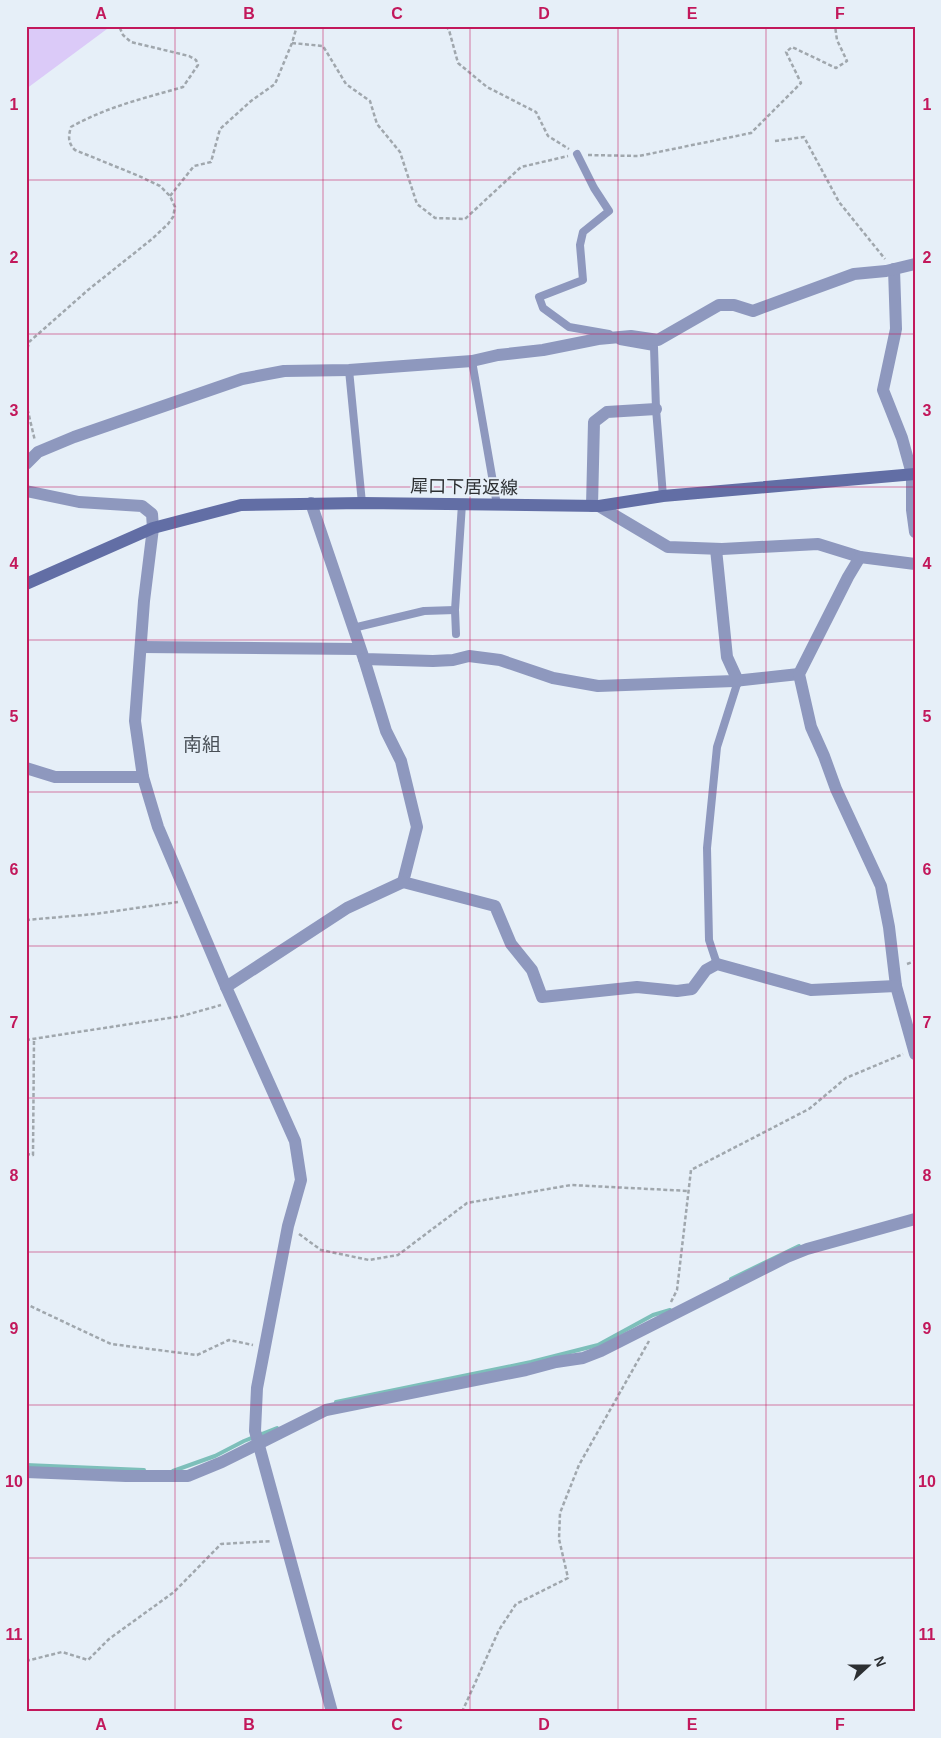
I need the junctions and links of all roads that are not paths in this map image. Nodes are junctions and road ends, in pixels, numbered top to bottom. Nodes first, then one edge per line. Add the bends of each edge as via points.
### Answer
1 (577, 154) road end
2 (915, 264) edge
3 (894, 270) junction
4 (623, 337) junction
5 (606, 338) junction
6 (472, 360) junction
7 (349, 370) junction
8 (656, 409) junction
9 (26, 464) edge
10 (913, 474) edge
11 (26, 491) edge
12 (663, 496) junction
13 (311, 503) junction
14 (362, 503) junction
15 (462, 504) junction
16 (497, 505) junction
17 (596, 506) junction
18 (153, 528) junction
19 (915, 532) edge
20 (716, 549) junction
21 (860, 557) junction
22 (915, 564) edge
23 (26, 584) edge
24 (455, 610) junction
25 (353, 628) junction
26 (456, 634) dead end
27 (140, 647) junction
28 (362, 654) junction
29 (799, 674) junction
30 (738, 681) junction
31 (26, 768) edge
32 (143, 777) junction
33 (403, 882) junction
34 (716, 964) junction
35 (896, 986) junction
36 (226, 987) junction
37 (914, 1052) edge
38 (915, 1219) edge
39 (257, 1437) junction
40 (26, 1472) edge
41 (332, 1712) edge

1 - 4 lane via 609,211 583,232 580,245 583,280 539,297 543,308 568,328
2 - 3 street
3 - 4 street via 854,274 753,311 734,305 719,305 658,340
3 - 10 street via 896,329 883,390
4 - 5 street
5 - 6 street
5 - 8 lane via 654,347
6 - 7 street
6 - 16 lane
7 - 9 street via 284,371 242,379 74,437 38,452
7 - 14 lane
8 - 12 lane
8 - 17 street via 607,412 594,422
10 - 12 main road, 犀口下居返線
10 - 19 street
11 - 18 street via 79,502 142,506 152,514
12 - 17 main road, 犀口下居返線
13 - 14 main road, 犀口下居返線
13 - 18 main road, 犀口下居返線 via 241,506
13 - 25 street
14 - 15 main road, 犀口下居返線
15 - 16 main road, 犀口下居返線
15 - 24 lane
16 - 17 main road, 犀口下居返線
17 - 20 street via 668,547
18 - 23 main road, 犀口下居返線
18 - 27 street
20 - 21 street via 818,544
20 - 30 street via 727,657
21 - 22 street
21 - 29 street
24 - 25 lane via 424,611
24 - 26 lane
25 - 28 street
27 - 28 street
27 - 32 street via 135,720
28 - 30 street via 433,661 469,656 500,660 553,678 598,686
28 - 33 street via 386,731 401,761 417,827
29 - 30 street
29 - 35 street via 811,727 881,886
30 - 34 lane via 717,747 707,848 709,940
31 - 32 street via 55,777
32 - 36 street via 158,826
33 - 34 street via 494,906 511,944 532,970 542,997 637,987 677,991 692,989 706,970
33 - 36 street via 347,908
34 - 35 street via 811,990
35 - 37 street
36 - 39 street via 295,1141 301,1180 288,1226 264,1347 257,1388
38 - 39 street via 787,1257 583,1358 326,1410
39 - 40 street via 222,1462 188,1476
39 - 41 street

